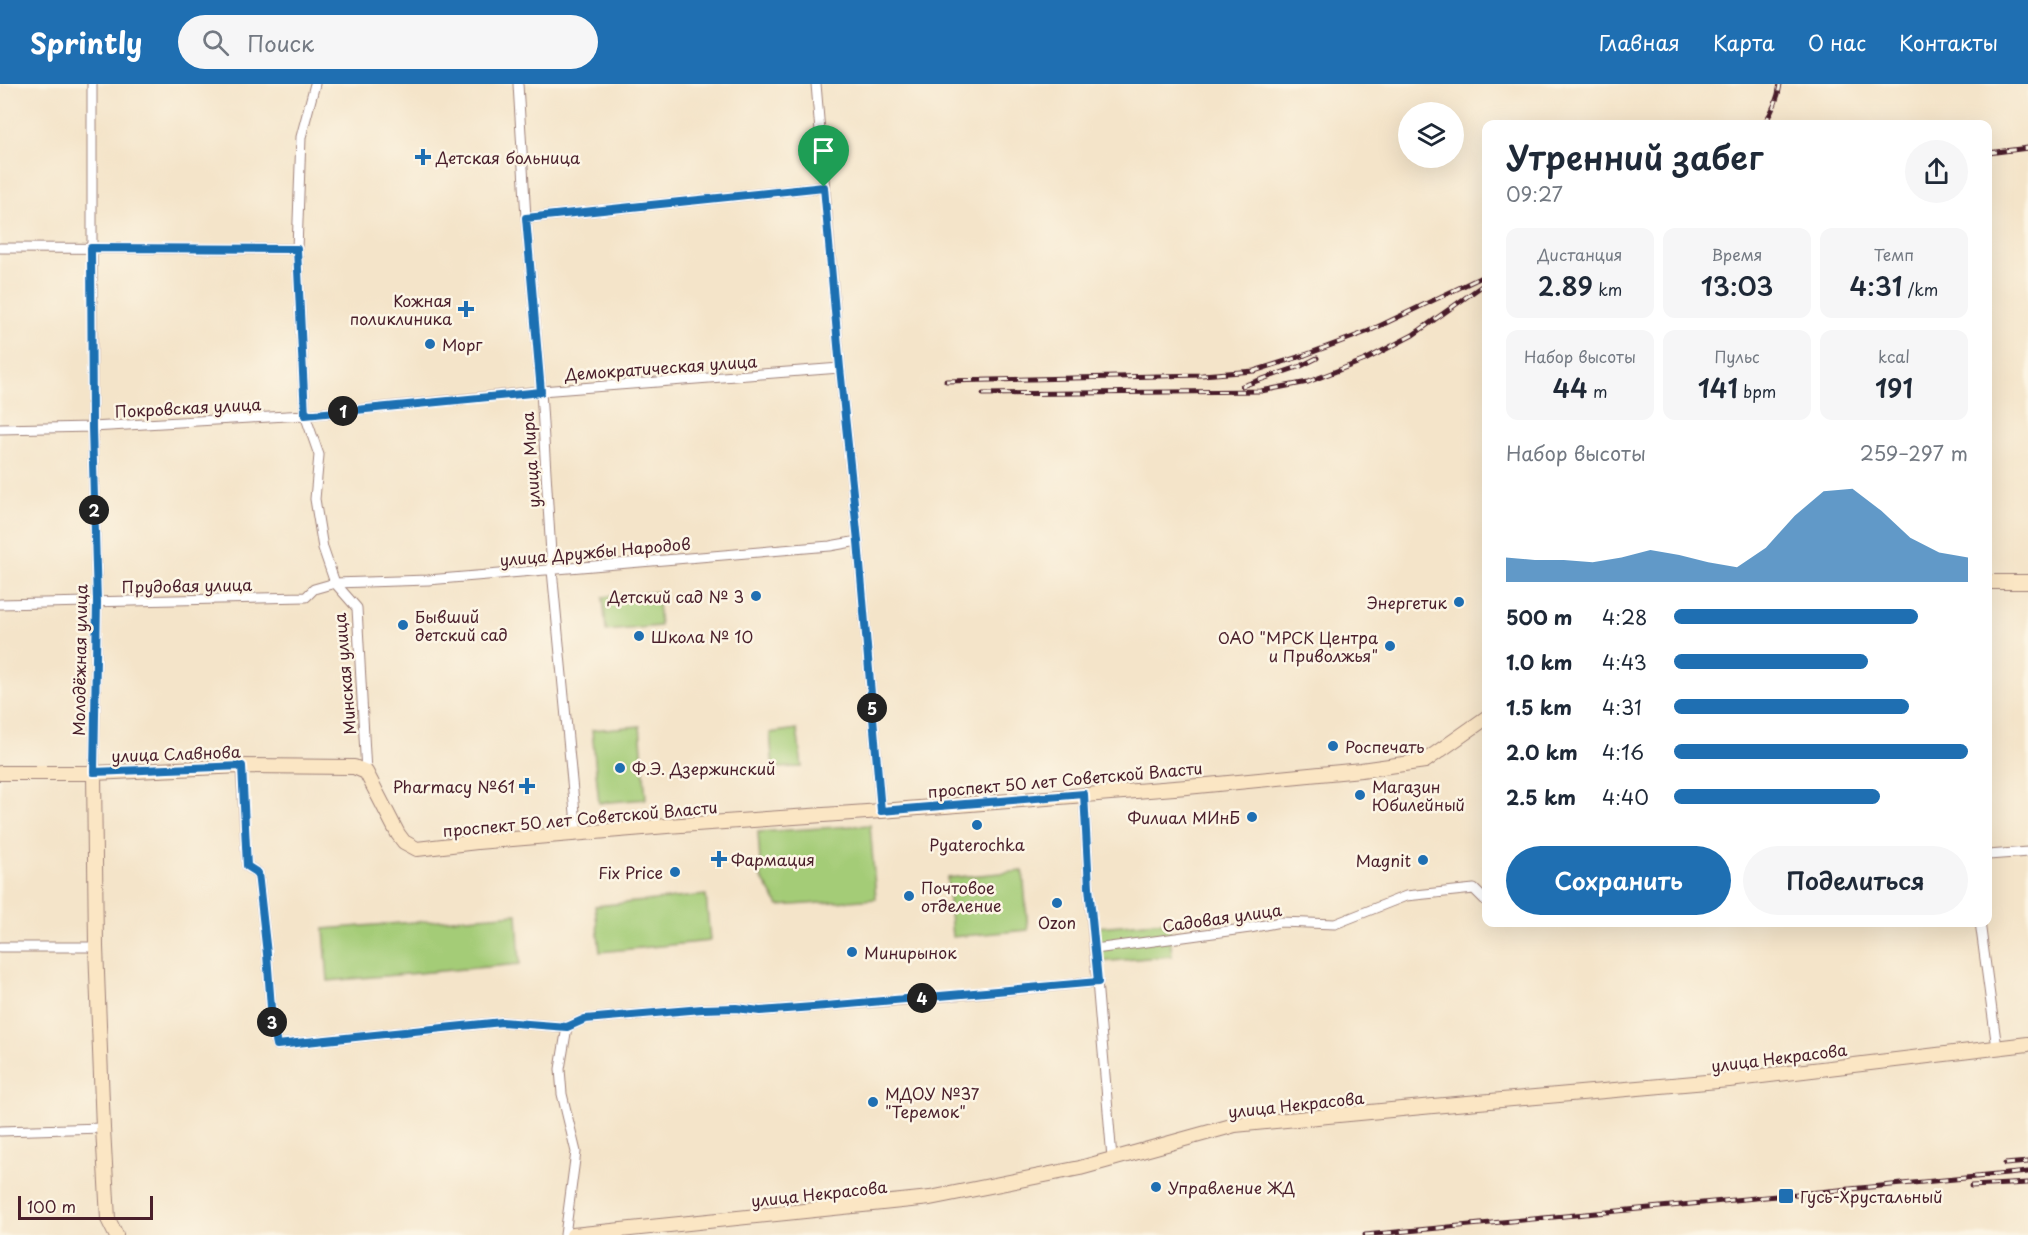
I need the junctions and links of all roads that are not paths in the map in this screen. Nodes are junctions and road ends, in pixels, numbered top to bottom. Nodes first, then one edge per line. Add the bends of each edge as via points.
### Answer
1 (92, 84) edge
2 (315, 84) edge
3 (518, 84) edge
4 (816, 84) edge
5 (824, 187) junction
6 (526, 218) junction
7 (0, 248) edge
8 (91, 248) junction
9 (297, 249) junction
10 (840, 368) junction
11 (541, 392) junction
12 (305, 415) junction
13 (92, 428) junction
14 (0, 429) edge
15 (858, 541) junction
16 (552, 570) junction
17 (1992, 582) edge
18 (2028, 582) edge
19 (335, 583) junction
20 (97, 602) junction
21 (0, 604) edge
22 (1482, 721) edge
23 (242, 766) junction
24 (360, 769) junction
25 (0, 772) edge
26 (94, 772) junction
27 (1084, 794) junction
28 (881, 811) junction
29 (577, 834) junction
30 (2028, 852) edge
31 (1992, 855) edge
32 (1482, 897) edge
33 (1981, 927) edge
34 (96, 947) junction
35 (0, 948) edge
36 (1095, 949) junction
37 (1098, 982) junction
38 (567, 1027) junction
39 (2028, 1044) edge
40 (1996, 1048) junction
41 (103, 1128) junction
42 (0, 1131) edge
43 (1112, 1158) junction
44 (116, 1235) edge
45 (565, 1235) edge
46 (573, 1235) edge

1 - 8 street, Молодёжная улица
2 - 9 street, Минская улица via 301,137
3 - 6 street, улица Мира
4 - 5 street
5 - 6 street
5 - 10 street
6 - 11 street, улица Мира
7 - 8 street
8 - 9 street
8 - 13 street, Молодёжная улица
9 - 12 street, Минская улица
10 - 11 street, Демократическая улица
10 - 15 street
11 - 12 street, Демократическая улица
11 - 16 street, улица Мира
12 - 13 street, Покровская улица
12 - 19 street, Минская улица via 319,455 315,499 322,548
13 - 14 street, Покровская улица
13 - 20 street, Молодёжная улица
15 - 16 street, улица Дружбы Народов
15 - 28 street
16 - 19 street, улица Дружбы Народов
16 - 29 street, улица Мира
17 - 18 main road
19 - 20 street, Прудовая улица via 314,589 306,597
19 - 24 street, Минская улица via 357,608
20 - 21 street, Прудовая улица
20 - 26 street, Молодёжная улица
22 - 27 main road, проспект 50 лет Советской Власти via 1425,761
23 - 24 main road, улица Славнова
23 - 26 main road, улица Славнова
23 - 38 street via 247,866 258,873 277,1045 502,1022
24 - 29 main road, проспект 50 лет Советской Власти via 398,834 417,849
25 - 26 main road, улица Славнова
26 - 34 main road, Молодёжная улица
27 - 28 main road, проспект 50 лет Советской Власти
27 - 36 street
28 - 29 main road, проспект 50 лет Советской Власти
30 - 31 street
32 - 36 street, Садовая улица via 1474,889 1406,896 1335,924 1280,922
33 - 40 street
34 - 35 street
34 - 41 main road, Молодёжная улица
36 - 37 street
37 - 38 street via 760,1011 702,1009 585,1019
37 - 43 street
38 - 45 street via 560,1069 576,1152
39 - 40 main road, улица Некрасова
40 - 43 main road, улица Некрасова via 1729,1080 1235,1125
41 - 42 street
41 - 44 main road, Молодёжная улица via 108,1219
43 - 46 main road, улица Некрасова via 930,1198

